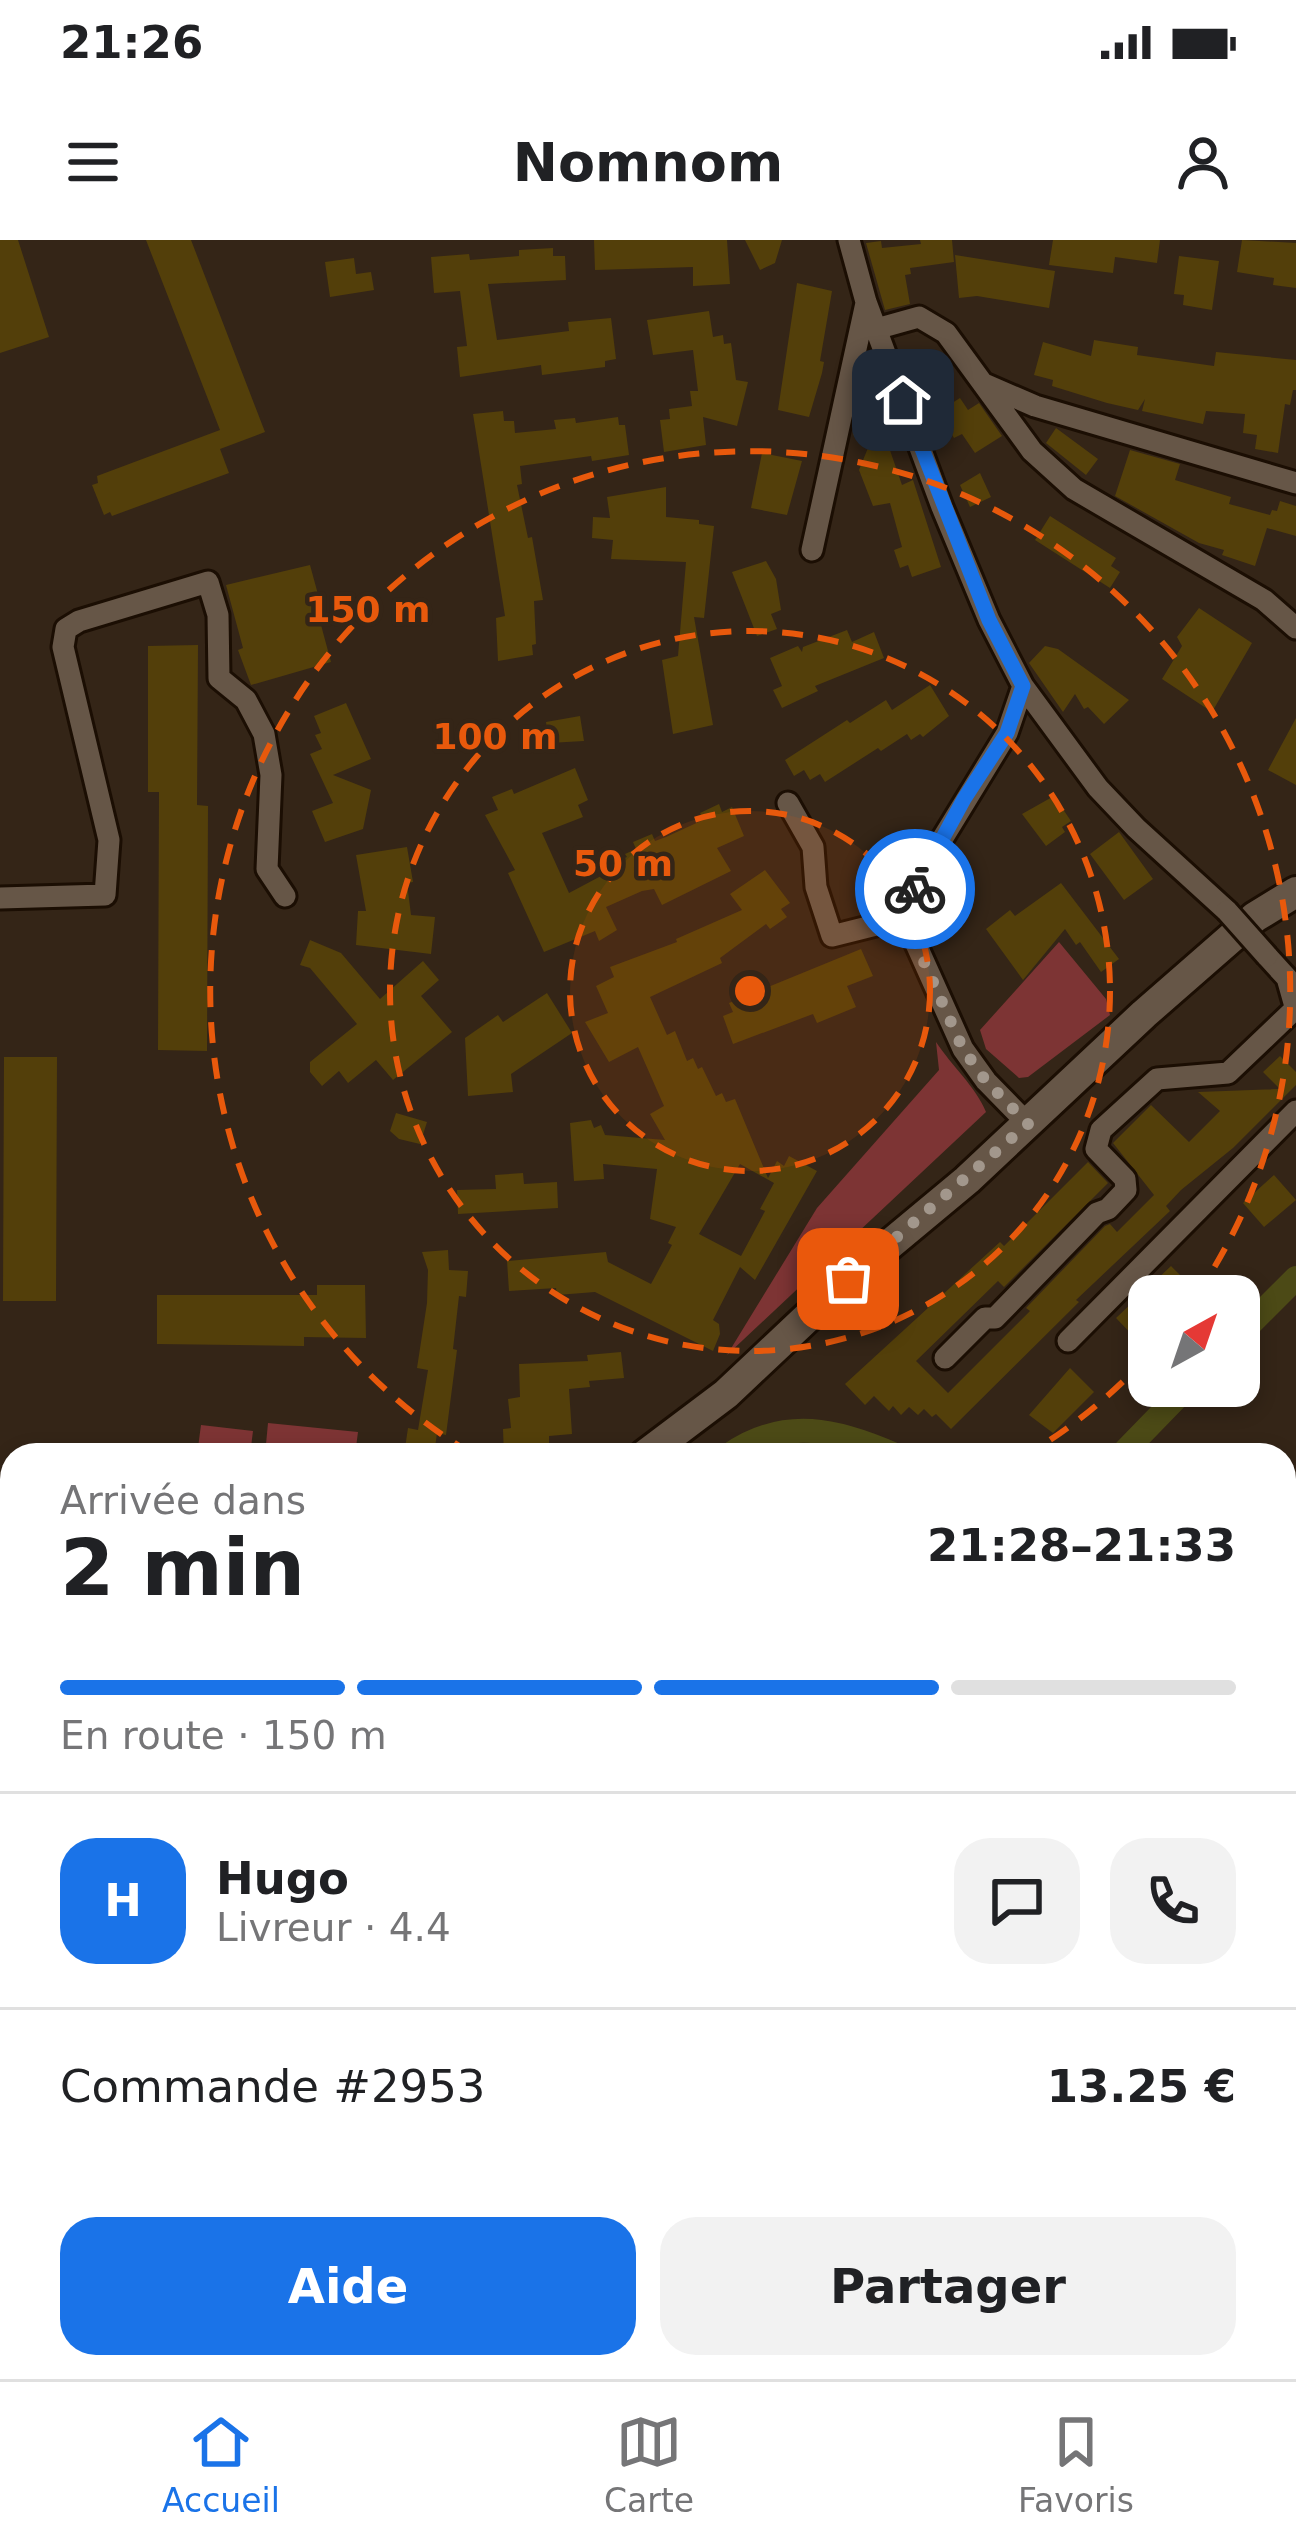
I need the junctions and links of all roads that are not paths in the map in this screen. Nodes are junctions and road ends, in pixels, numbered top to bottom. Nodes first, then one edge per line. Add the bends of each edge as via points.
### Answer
1 (849, 240) edge
2 (866, 302) junction
3 (876, 329) junction
4 (983, 384) junction
5 (1296, 483) edge
6 (812, 550) dead end
7 (1296, 628) edge
8 (1023, 686) junction
9 (788, 803) dead end
10 (1296, 892) edge
11 (285, 896) dead end
12 (0, 898) edge
13 (908, 917) junction
14 (1296, 1009) edge
15 (1296, 1111) edge
16 (1021, 1117) junction
17 (1068, 1341) dead end
18 (946, 1358) dead end
19 (661, 1443) edge

1 - 2 street
2 - 3 street
2 - 6 street
3 - 4 street via 919,317 946,333
3 - 8 street via 965,563
4 - 5 street
4 - 7 street via 1033,451 1074,489 1264,600
8 - 13 street via 1007,733 922,872
8 - 14 street, bridge via 1098,788 1287,979
9 - 13 street via 813,847 832,936
10 - 16 street via 1255,916
11 - 12 street via 267,869 272,775 264,734 246,700 219,677 218,615 208,582 66,629 63,646 109,840 105,895
13 - 16 street via 963,1049
14 - 18 street via 1228,1073 1156,1079 1101,1130 1096,1149 1126,1179 1126,1190
15 - 17 street
16 - 19 street via 882,1232 848,1279 726,1394

